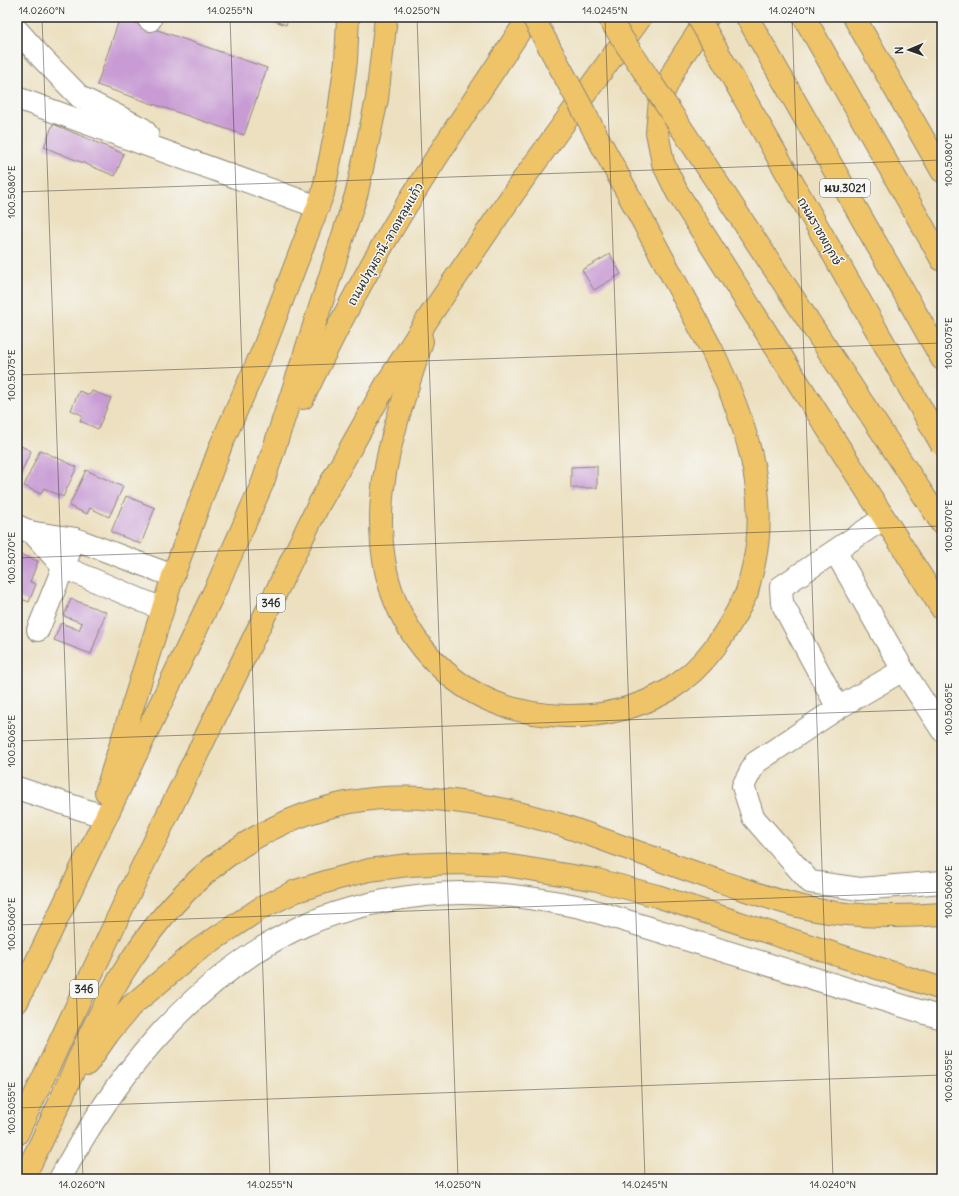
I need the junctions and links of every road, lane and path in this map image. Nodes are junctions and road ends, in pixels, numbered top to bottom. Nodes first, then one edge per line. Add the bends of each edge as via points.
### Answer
1 (348, 17) edge
2 (386, 17) edge
3 (529, 17) edge
4 (533, 17) edge
5 (608, 17) edge
6 (641, 17) edge
7 (698, 17) edge
8 (708, 17) edge
9 (747, 17) edge
10 (804, 17) edge
11 (854, 17) edge
12 (17, 30) edge
13 (17, 98) edge
14 (159, 149) junction
15 (942, 171) edge
16 (318, 207) junction
17 (942, 260) edge
18 (431, 314) junction
19 (942, 359) edge
20 (942, 445) edge
21 (263, 482) junction
22 (884, 518) junction
23 (942, 524) edge
24 (25, 530) edge
25 (74, 539) junction
26 (835, 551) junction
27 (63, 567) junction
28 (173, 576) junction
29 (162, 609) junction
30 (942, 609) edge
31 (38, 630) dead end
32 (903, 670) junction
33 (838, 708) junction
34 (942, 730) edge
35 (17, 788) edge
36 (102, 816) junction
37 (942, 882) edge
38 (942, 914) edge
39 (22, 980) edge
40 (942, 989) edge
41 (17, 1002) edge
42 (942, 1018) edge
43 (58, 1106) junction
44 (17, 1134) edge
45 (23, 1179) edge
46 (60, 1179) edge

1 - 16 main road via 346,60 337,126
2 - 21 main road via 377,99 357,192
3 - 21 main road, ถนนปทุมธานี-ลาดหลุมแก้ว via 415,190 375,259 328,344
4 - 18 main road, bridge via 712,350 736,403 752,453 758,495 758,536 755,562 747,592 734,620 707,658 670,689 632,706 594,715 532,713 491,701 454,680 428,654 400,614 386,570 381,528 382,491 390,446
5 - 23 main road, bridge
6 - 18 main road via 522,181
7 - 20 main road, ถนนราชพฤกษ์, bridge
8 - 22 main road via 676,66 660,100 657,132 663,163 677,192
9 - 19 main road, นบ.3021
10 - 17 main road
11 - 15 main road
12 - 14 street via 80,97 143,129
13 - 14 street
14 - 16 street
16 - 28 main road via 263,350 220,445
18 - 44 main road, 346 via 387,383 319,504 126,900
21 - 36 main road via 216,588
22 - 26 street
22 - 30 main road
24 - 25 street
24 - 27 street
25 - 27 street
25 - 28 street
26 - 32 street
26 - 33 street via 781,587 782,603
27 - 29 street
27 - 31 street
28 - 29 main road
29 - 36 main road
32 - 33 street
32 - 34 street
33 - 37 street via 755,763 743,786 753,816 810,882 860,889
35 - 36 street
36 - 39 main road via 89,851
38 - 43 main road via 874,916 801,906 742,889 550,821 493,808 424,798 353,801 292,819 235,849 210,868 182,895 159,921 130,962 100,1013
39 - 41 main road
40 - 43 main road via 657,896 597,880 505,865 458,863 369,870 296,891 261,908 198,950 131,1006 108,1034
42 - 46 street via 581,907 532,898 478,894 426,895 382,902 332,915 292,931 252,954 213,983 171,1021 136,1061 102,1108
43 - 45 main road

